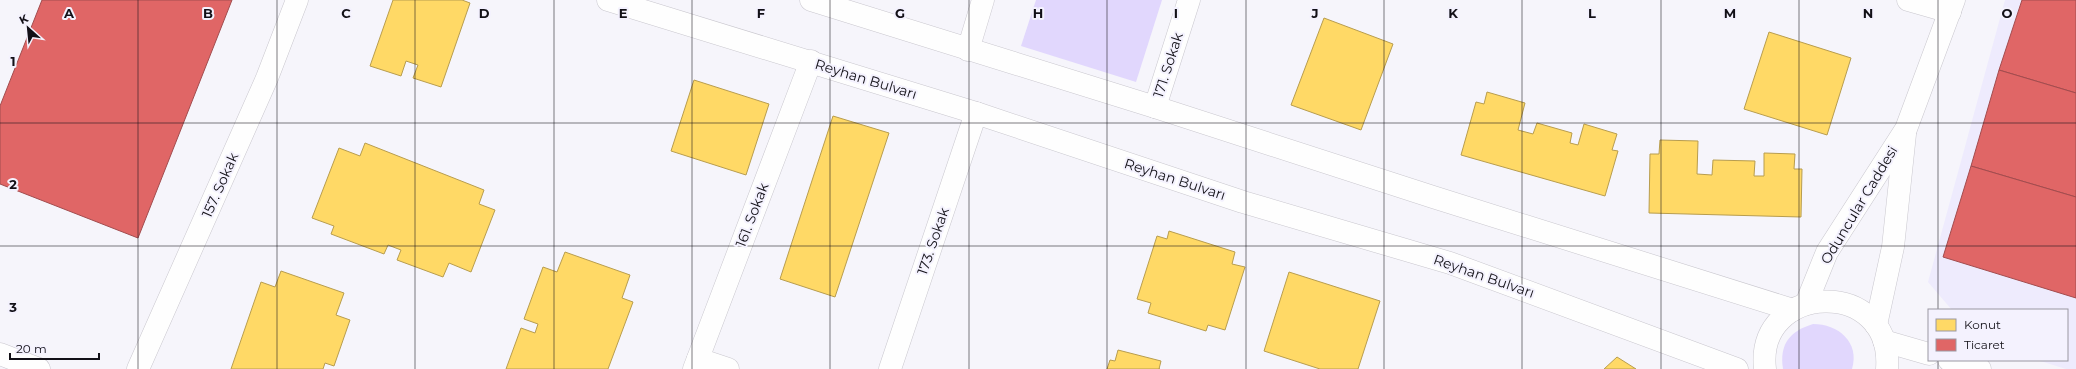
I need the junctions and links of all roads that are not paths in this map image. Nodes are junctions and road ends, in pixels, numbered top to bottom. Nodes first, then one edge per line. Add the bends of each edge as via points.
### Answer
1 (297, 0) edge
2 (608, 0) edge
3 (811, 0) edge
4 (983, 0) edge
5 (1189, 0) edge
6 (1908, 0) edge
7 (1952, 6) edge
8 (968, 50) junction
9 (810, 61) junction
10 (1155, 107) junction
11 (976, 113) junction
12 (1906, 129) junction
13 (1800, 307) junction
14 (1880, 333) junction
15 (1667, 342) junction
16 (0, 354) edge
17 (1928, 354) edge
18 (1952, 361) edge
19 (696, 364) edge
20 (39, 369) edge
21 (138, 369) edge
22 (728, 369) edge
23 (890, 369) edge
24 (1700, 369) edge
25 (1737, 369) edge
26 (1764, 369) edge
27 (1887, 369) edge
28 (1980, 369) edge

1 - 21 main road, 157. Sokak via 267,78
2 - 9 main road, Reyhan Bulvarı
3 - 8 main road
4 - 8 main road
5 - 10 main road, 171. Sokak
6 - 7 main road
7 - 12 main road, Oduncular Caddesi
8 - 10 main road
9 - 11 main road, Reyhan Bulvarı
9 - 19 main road, 161. Sokak
10 - 13 main road via 1441,199
11 - 15 main road, Reyhan Bulvarı via 1243,202 1450,263
11 - 23 main road, 173. Sokak
12 - 13 main road, Oduncular Caddesi via 1827,252
12 - 14 main road, Oduncular Caddesi via 1893,247
13 - 14 main road via 1828,300 1846,303 1862,312
13 - 26 main road via 1778,323 1768,340
14 - 17 main road
14 - 27 main road via 1888,358
15 - 24 main road
15 - 25 main road, Reyhan Bulvarı
16 - 20 main road
18 - 28 main road
19 - 22 main road

